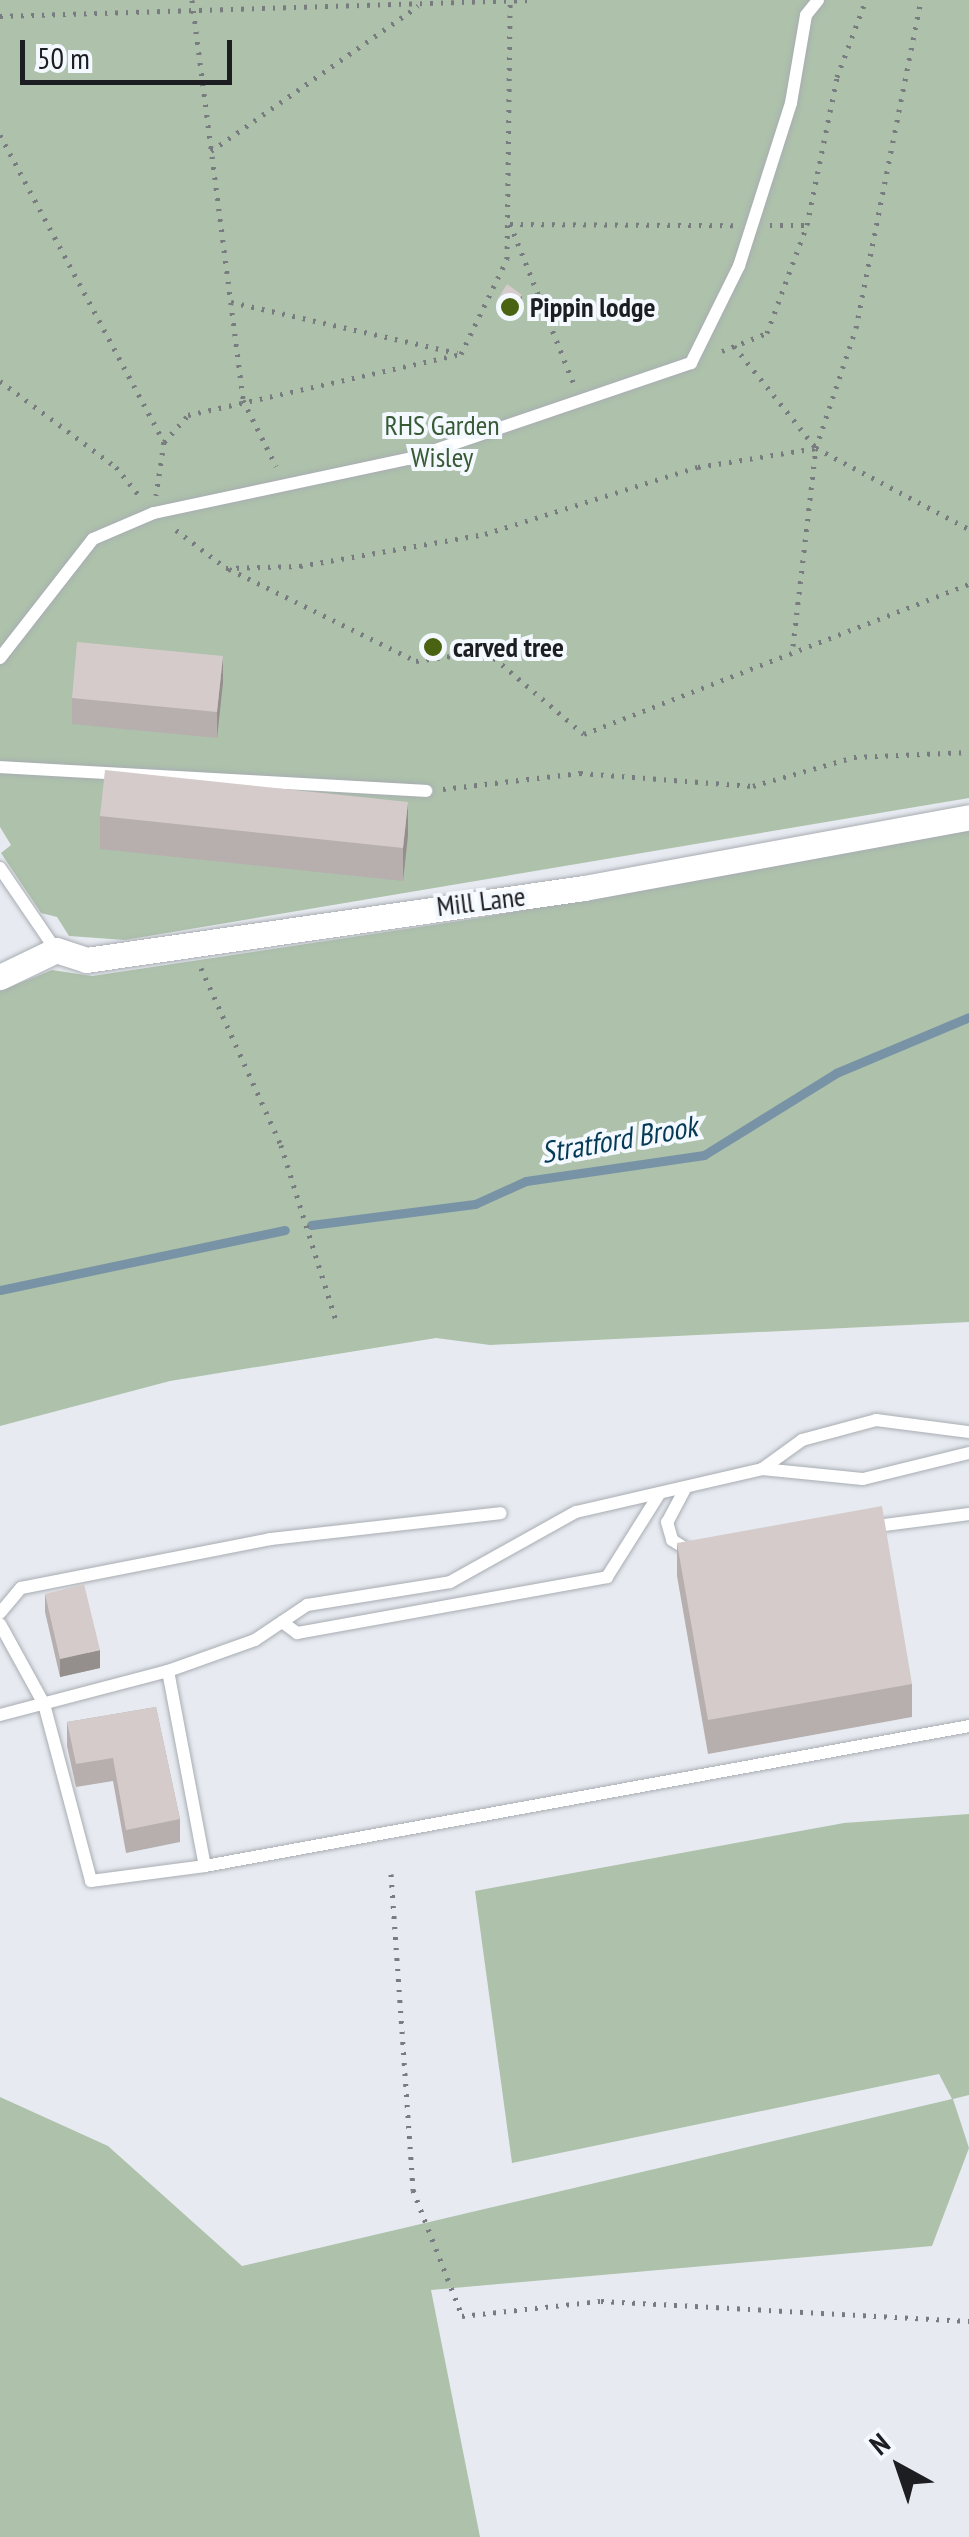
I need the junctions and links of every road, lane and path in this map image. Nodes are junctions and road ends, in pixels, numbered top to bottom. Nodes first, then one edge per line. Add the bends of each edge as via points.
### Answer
1 (192, 0) edge
2 (510, 0) edge
3 (530, 0) edge
4 (818, 0) edge
5 (866, 0) edge
6 (920, 0) edge
7 (422, 2) edge
8 (194, 11) junction
9 (0, 16) edge
10 (212, 152) junction
11 (510, 224) junction
12 (807, 225) junction
13 (231, 302) junction
14 (734, 346) junction
15 (462, 354) junction
16 (691, 363) junction
17 (0, 381) edge
18 (243, 400) junction
19 (580, 401) junction
20 (164, 442) dead end
21 (816, 448) junction
22 (285, 483) junction
23 (154, 513) junction
24 (226, 568) dead end
25 (969, 584) edge
26 (793, 646) junction
27 (0, 658) edge
28 (969, 752) edge
29 (0, 766) edge
30 (426, 791) joint
31 (969, 817) edge
32 (0, 868) edge
33 (187, 944) junction
34 (56, 950) junction
35 (0, 977) edge
36 (336, 1320) dead end
37 (969, 1432) edge
38 (969, 1453) edge
39 (762, 1470) junction
40 (686, 1487) junction
41 (660, 1493) junction
42 (501, 1513) dead end
43 (969, 1514) edge
44 (854, 1530) edge
45 (699, 1556) edge
46 (0, 1613) edge
47 (282, 1622) junction
48 (0, 1624) edge
49 (168, 1671) junction
50 (44, 1704) junction
51 (0, 1715) edge
52 (969, 1726) edge
53 (205, 1866) junction
54 (391, 1874) dead end
55 (969, 2321) edge

1 - 8 path
2 - 3 path
2 - 7 path
2 - 11 path
4 - 16 lane via 806,15 792,103 739,266
5 - 12 path via 837,78
6 - 21 path via 856,328
7 - 8 path
7 - 10 path
8 - 9 path
8 - 10 path
10 - 13 path
11 - 12 path
11 - 15 path via 507,260
11 - 19 path
12 - 14 path via 767,333
13 - 15 path
13 - 18 path
14 - 16 path
14 - 21 path
15 - 18 path
16 - 19 lane
17 - 23 path via 116,468
18 - 20 path via 188,415
18 - 22 path
19 - 22 lane via 409,459
21 - 26 path
22 - 23 lane
23 - 27 lane via 93,540
24 - 26 path via 416,661 486,652 584,734
25 - 26 path
28 - 30 path via 854,757 753,786 580,773
29 - 30 lane
31 - 33 street, Mill Lane via 756,861
32 - 34 lane
33 - 34 street, Mill Lane via 86,960
33 - 36 path via 226,1009 280,1145
34 - 35 street
37 - 39 lane via 876,1420 802,1440
38 - 39 lane via 862,1479
39 - 40 lane
40 - 41 lane
40 - 45 lane via 667,1522 672,1540
41 - 47 lane via 576,1512 450,1582 308,1605
41 - 47 lane via 607,1577 297,1633
42 - 46 lane via 270,1539 21,1588
43 - 44 lane
47 - 49 lane
48 - 50 lane
49 - 50 lane
49 - 53 lane
50 - 51 lane
50 - 53 lane via 91,1881
52 - 53 lane
54 - 55 path via 413,2190 462,2316 601,2301

